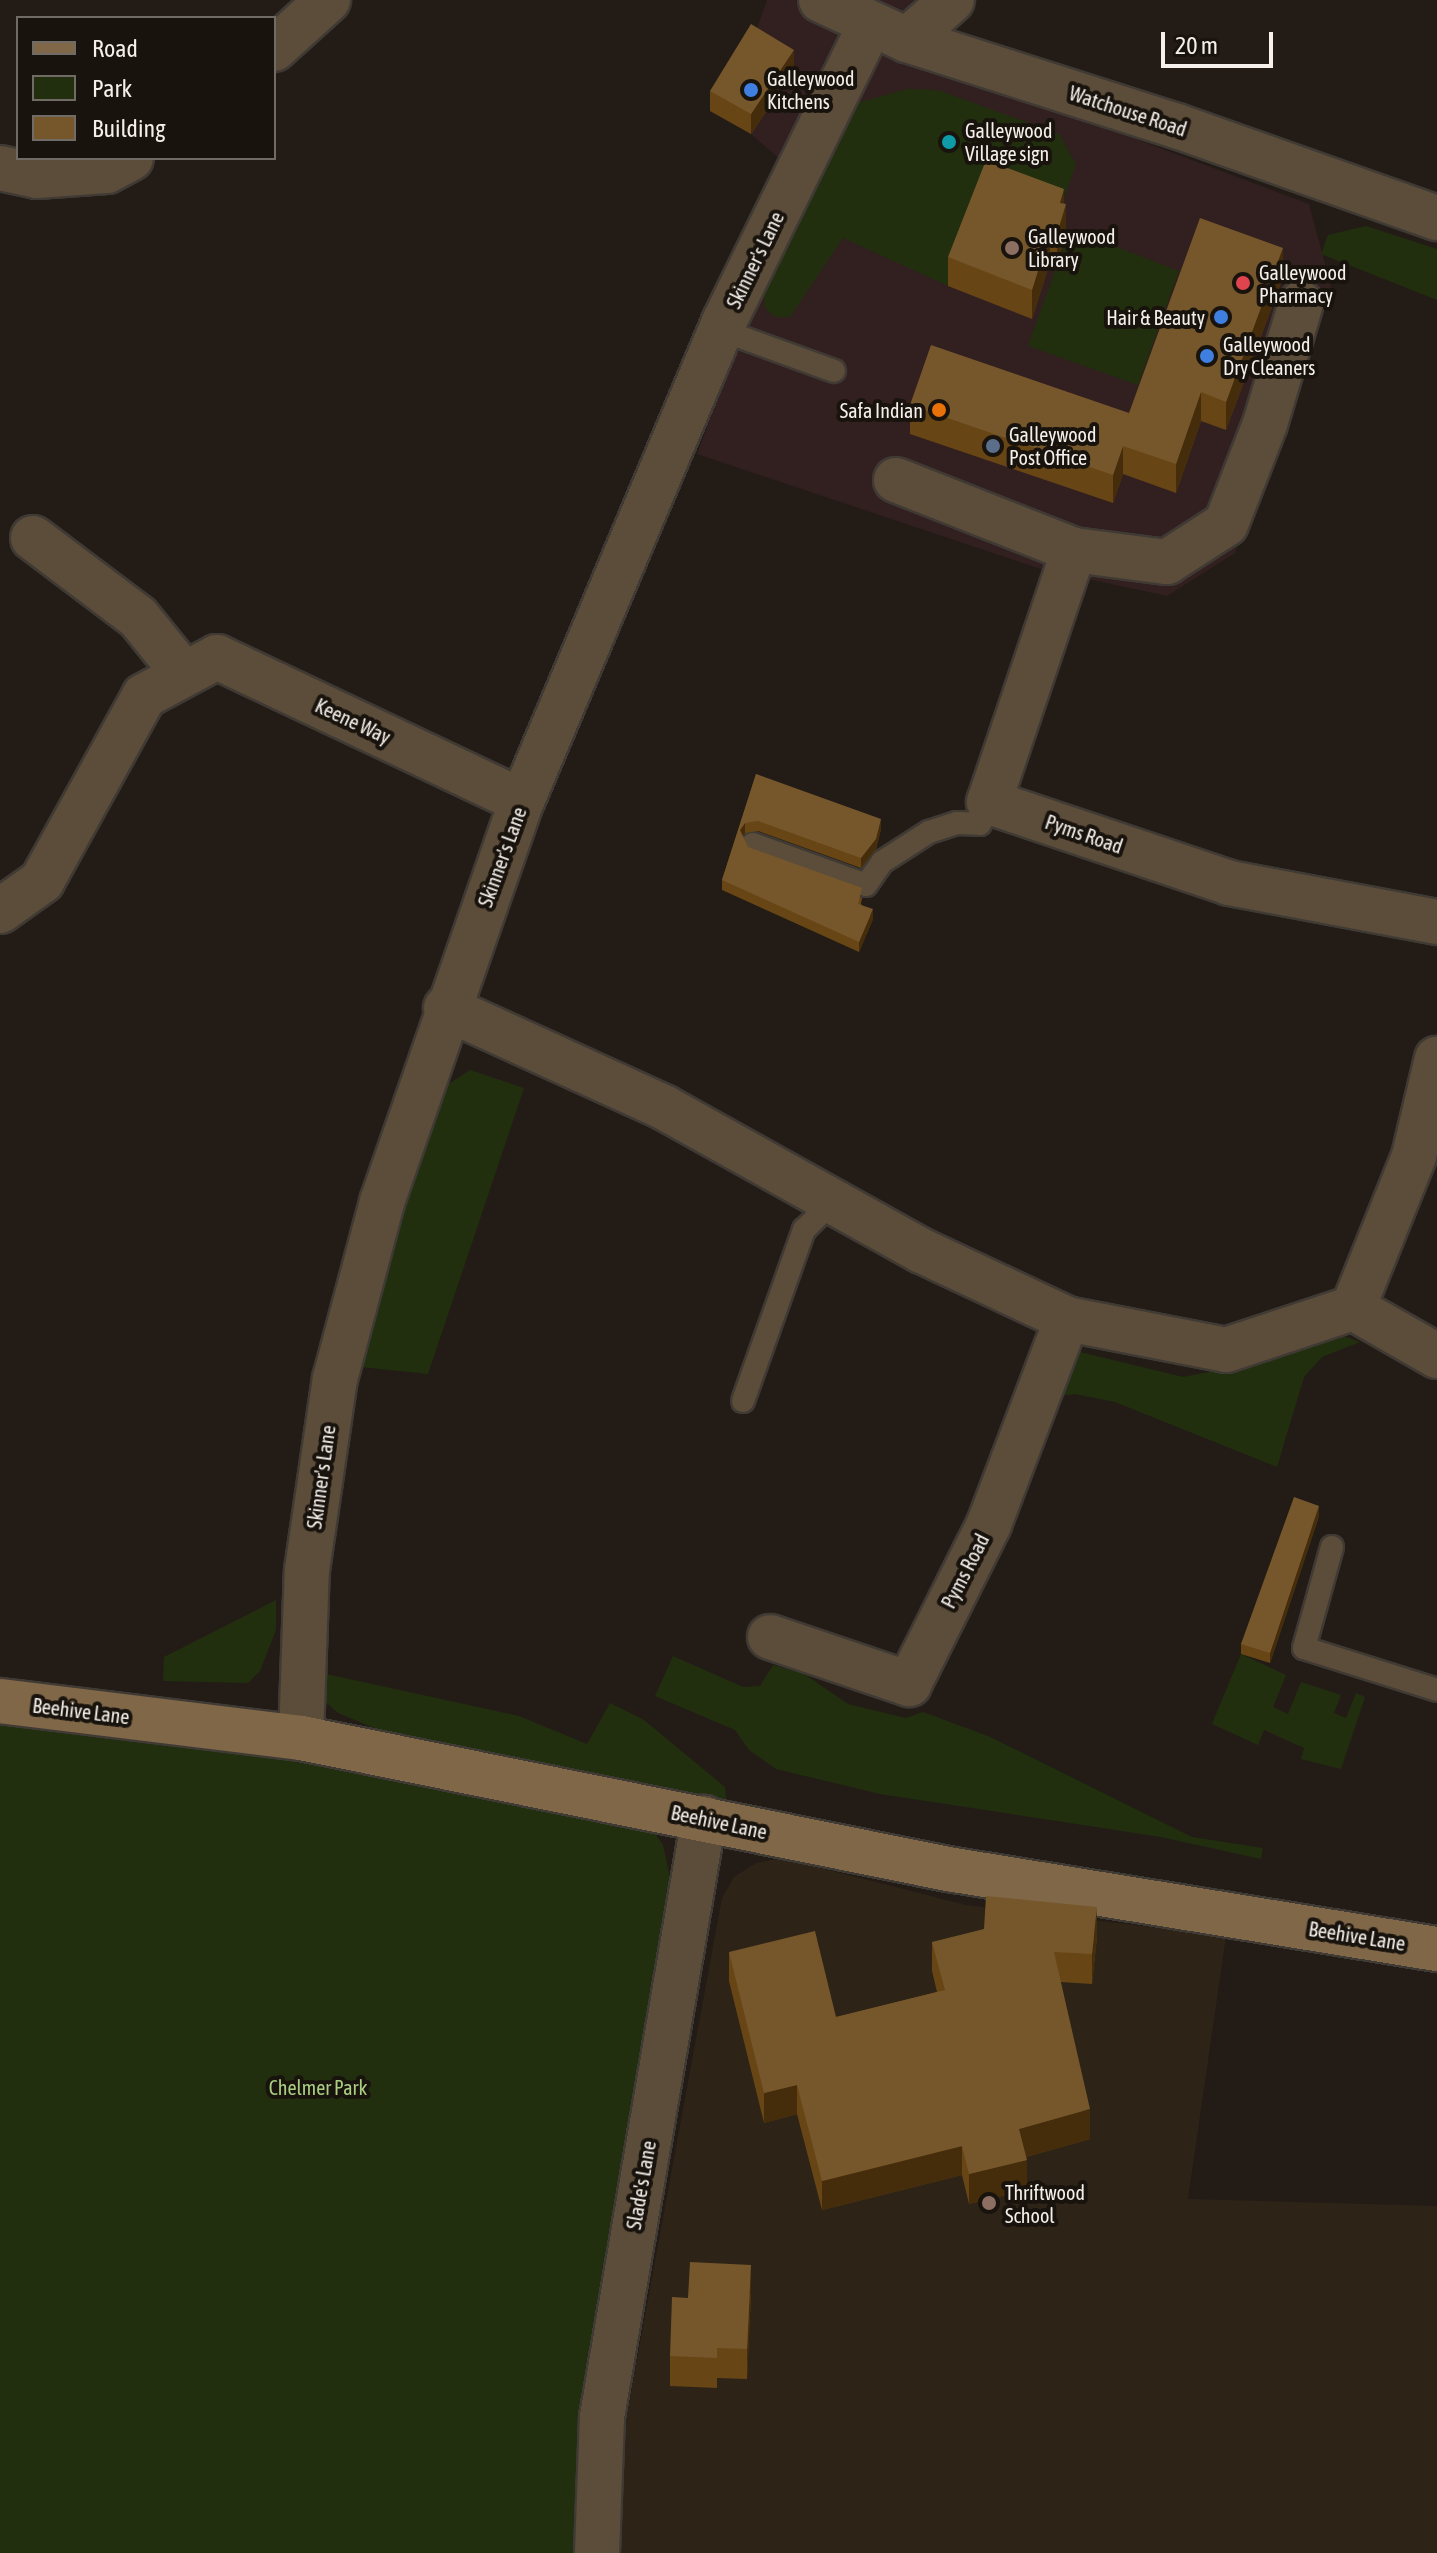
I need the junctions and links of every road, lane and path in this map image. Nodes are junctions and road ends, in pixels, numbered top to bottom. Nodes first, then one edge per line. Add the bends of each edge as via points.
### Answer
1 (328, 0) edge
2 (821, 0) edge
3 (952, 0) edge
4 (889, 32) junction
5 (276, 47) edge
6 (127, 160) edge
7 (0, 168) edge
8 (1437, 218) edge
9 (1301, 303) dead end
10 (721, 330) junction
11 (834, 371) dead end
12 (896, 480) dead end
13 (33, 538) dead end
14 (1074, 550) junction
15 (184, 674) junction
16 (522, 801) junction
17 (989, 802) junction
18 (753, 844) dead end
19 (0, 911) edge
20 (1437, 922) edge
21 (446, 1008) junction
22 (1437, 1059) edge
23 (833, 1201) junction
24 (1353, 1308) junction
25 (1067, 1319) junction
26 (1437, 1356) edge
27 (743, 1401) dead end
28 (1332, 1547) dead end
29 (770, 1637) dead end
30 (1437, 1690) edge
31 (0, 1701) edge
32 (301, 1738) junction
33 (704, 1818) junction
34 (1437, 1949) edge
35 (597, 2553) edge

1 - 5 street
2 - 4 street, Watchouse Road
3 - 4 street
4 - 8 street, Watchouse Road
4 - 10 street, Skinner's Lane
6 - 7 street via 107,171 37,176
9 - 14 street via 1265,424 1226,524 1167,562
10 - 11 lane
10 - 16 street, Skinner's Lane
12 - 14 street
13 - 15 street via 138,617
14 - 17 street
15 - 16 street, Keene Way via 217,657
15 - 19 street, Keene Way via 144,696 42,881
16 - 21 street, Skinner's Lane
17 - 18 lane via 980,824 957,823 929,832 882,862 866,885
17 - 20 street, Pyms Road via 1229,883
21 - 23 street via 665,1108
21 - 32 street, Skinner's Lane via 382,1202 335,1379 307,1570
22 - 24 street via 1414,1156
23 - 25 street via 922,1251
23 - 27 lane via 804,1230
24 - 25 street via 1226,1350
24 - 26 street
25 - 29 street, Pyms Road via 989,1524 909,1684
28 - 30 lane via 1304,1648
31 - 32 main road, Beehive Lane
32 - 33 main road, Beehive Lane
33 - 34 main road, Beehive Lane via 948,1869
33 - 35 street, Slade's Lane via 602,2417

